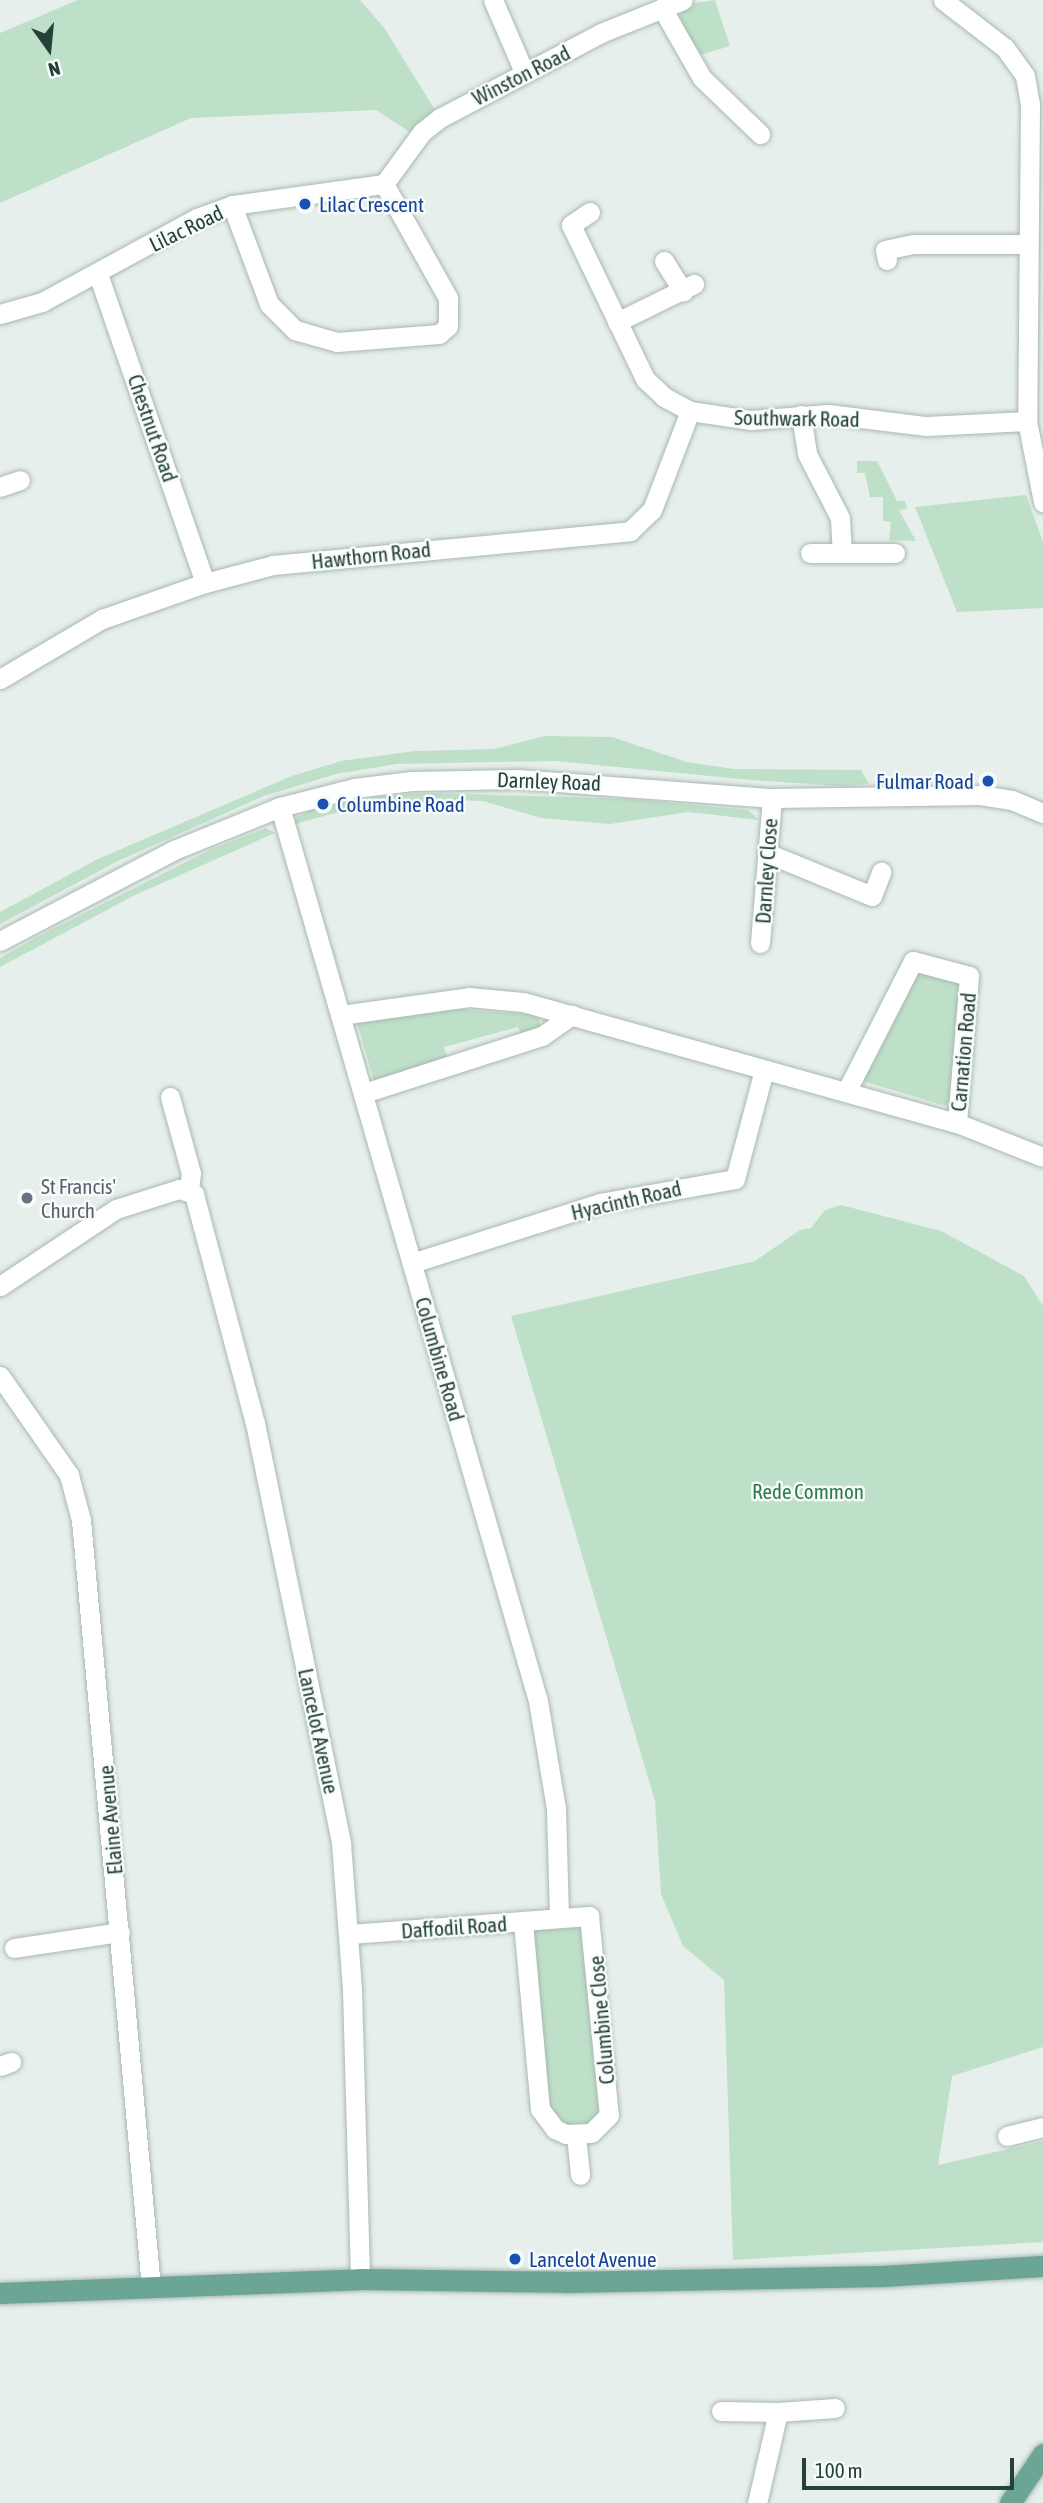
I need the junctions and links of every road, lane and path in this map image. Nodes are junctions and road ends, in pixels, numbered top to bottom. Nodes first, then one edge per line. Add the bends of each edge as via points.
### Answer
1 (493, 0) edge
2 (683, 0) edge
3 (943, 0) edge
4 (662, 8) junction
5 (524, 72) junction
6 (760, 134) dead end
7 (384, 184) junction
8 (232, 205) junction
9 (590, 212) dead end
10 (1028, 244) junction
11 (887, 260) dead end
12 (664, 261) dead end
13 (98, 274) junction
14 (0, 314) edge
15 (617, 322) junction
16 (1035, 350) edge
17 (690, 411) junction
18 (801, 415) junction
19 (1027, 421) junction
20 (20, 480) dead end
21 (0, 487) edge
22 (1043, 502) edge
23 (842, 552) junction
24 (810, 553) dead end
25 (895, 553) dead end
26 (205, 583) junction
27 (0, 679) edge
28 (772, 798) junction
29 (280, 807) junction
30 (1043, 813) edge
31 (767, 853) junction
32 (881, 872) dead end
33 (0, 941) edge
34 (760, 943) dead end
35 (341, 1015) junction
36 (572, 1015) junction
37 (764, 1070) junction
38 (846, 1092) junction
39 (365, 1093) junction
40 (170, 1097) dead end
41 (957, 1123) junction
42 (1043, 1157) edge
43 (192, 1193) junction
44 (412, 1263) junction
45 (0, 1286) edge
46 (0, 1376) edge
47 (559, 1917) junction
48 (523, 1921) junction
49 (120, 1931) junction
50 (349, 1934) junction
51 (14, 1948) dead end
52 (1043, 2127) edge
53 (576, 2136) junction
54 (1007, 2136) dead end
55 (580, 2175) dead end
56 (1043, 2266) edge
57 (360, 2279) junction
58 (151, 2287) junction
59 (0, 2292) edge
60 (835, 2408) dead end
61 (721, 2412) dead end
62 (778, 2412) junction
63 (1043, 2454) edge
64 (757, 2503) edge
65 (1010, 2503) edge

1 - 5 street
2 - 4 street, Winston Road
3 - 10 street via 1005,48 1025,76 1030,104
4 - 5 street, Winston Road
4 - 6 street via 702,78
5 - 7 street, Winston Road via 422,132
7 - 8 street, Lilac Road
7 - 8 street via 448,298 448,326 439,334 337,342 295,330 269,304
8 - 13 street, Lilac Road via 197,218
9 - 15 street, Southwark Road via 571,225
10 - 11 street via 914,244 885,250
10 - 16 street
12 - 15 street via 688,287
13 - 14 street, Lilac Road via 41,302
13 - 26 street, Chestnut Road
15 - 17 street, Southwark Road via 645,379 664,397
16 - 19 street
17 - 18 street, Southwark Road via 751,419
17 - 26 street, Hawthorn Road via 652,510 630,531 286,564
18 - 19 street, Southwark Road via 926,426
18 - 23 street via 807,454 840,518
19 - 22 street
20 - 21 street
23 - 24 street
23 - 25 street
26 - 27 street, Hawthorn Road via 102,619
28 - 29 street, Darnley Road via 518,779 412,781 354,788
28 - 30 street, Darnley Road via 979,795 1012,800
28 - 31 street, Darnley Close
29 - 33 street, Darnley Road via 174,850
29 - 35 street, Columbine Road
31 - 32 street via 872,896
31 - 34 street, Darnley Close
35 - 36 street, Carnation Road via 469,997 523,1002
35 - 39 street, Columbine Road
36 - 37 street, Carnation Road
36 - 39 street via 542,1037
37 - 38 street, Carnation Road
37 - 44 street, Hyacinth Road via 736,1179 600,1203
38 - 41 street, Carnation Road
38 - 41 street, Carnation Road via 913,961 969,976
39 - 44 street, Columbine Road
40 - 43 street, Lancelot Avenue
41 - 42 street, Carnation Road
43 - 45 street via 116,1209
43 - 50 street, Lancelot Avenue via 259,1442 339,1828
44 - 47 street, Columbine Road via 538,1700 556,1809
46 - 49 street, Elaine Avenue via 56,1455 77,1496
47 - 48 street, Daffodil Road
47 - 53 street, Columbine Close via 591,1918 609,2098 609,2115 602,2126
48 - 50 street, Daffodil Road
48 - 53 street via 540,2109 555,2129
49 - 51 street
49 - 58 street, Elaine Avenue
50 - 57 street, Lancelot Avenue
52 - 54 street
53 - 55 street
56 - 57 main road via 854,2277 565,2282
57 - 58 main road
58 - 59 main road
60 - 62 street
61 - 62 street
62 - 64 street
63 - 65 main road

